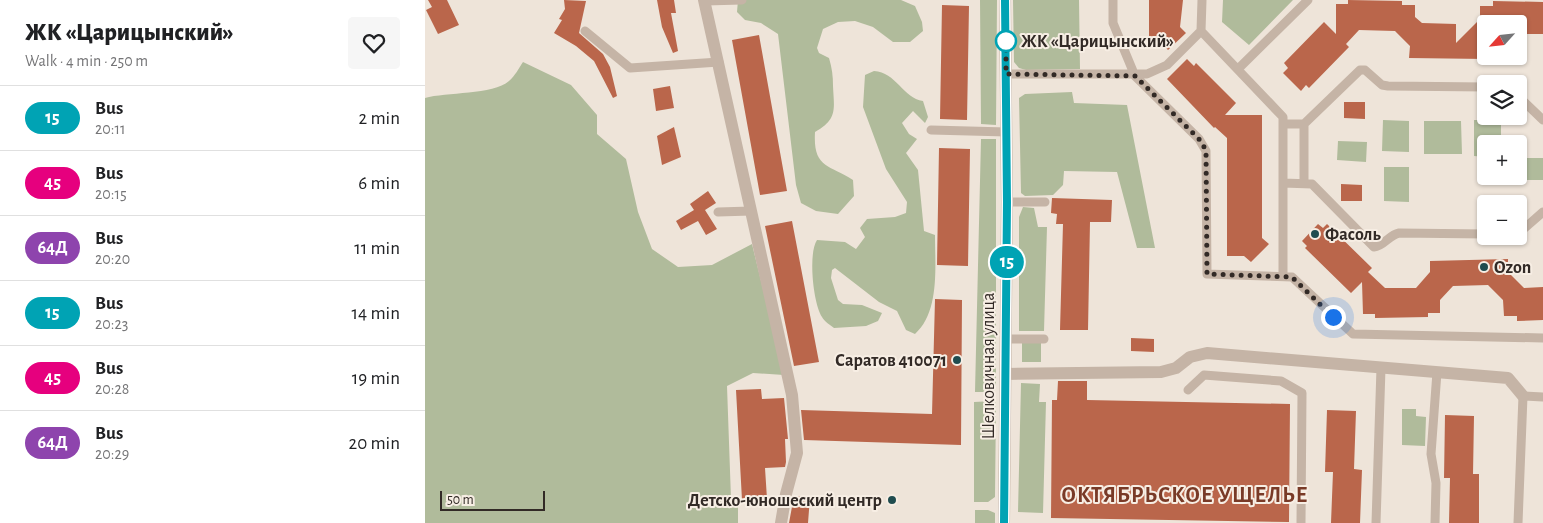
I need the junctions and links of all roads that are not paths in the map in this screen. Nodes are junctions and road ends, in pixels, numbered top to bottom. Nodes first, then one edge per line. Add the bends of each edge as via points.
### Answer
1 (743, 0) edge
2 (1005, 0) edge
3 (1113, 0) edge
4 (1202, 0) edge
5 (1308, 0) edge
6 (705, 1) edge
7 (585, 30) dead end
8 (1201, 31) junction
9 (719, 62) junction
10 (1238, 69) junction
11 (1006, 74) junction
12 (1135, 76) junction
13 (1477, 87) edge
14 (1527, 105) edge
15 (1543, 120) edge
16 (1284, 124) junction
17 (1304, 124) junction
18 (931, 130) dead end
19 (1007, 132) junction
20 (1283, 182) junction
21 (1304, 183) junction
22 (1007, 202) junction
23 (1045, 202) dead end
24 (751, 211) junction
25 (718, 212) dead end
26 (1543, 212) edge
27 (1527, 226) edge
28 (1477, 234) edge
29 (1283, 275) junction
30 (1543, 338) edge
31 (1006, 339) junction
32 (1044, 339) dead end
33 (1381, 368) junction
34 (1437, 372) junction
35 (1006, 374) junction
36 (1188, 390) dead end
37 (1523, 396) junction
38 (1543, 397) edge
39 (781, 523) edge
40 (1004, 523) edge
41 (1301, 523) edge
42 (1376, 523) edge
43 (1435, 523) edge
44 (1518, 523) edge

1 - 6 lane
2 - 11 street, Шелковичная улица
3 - 12 lane via 1113,23
4 - 8 lane
5 - 10 lane
6 - 9 street
7 - 9 lane via 630,68
8 - 10 lane
8 - 12 lane via 1162,68
9 - 24 street
10 - 16 lane via 1278,110
11 - 12 lane
11 - 19 street, Шелковичная улица
12 - 29 lane via 1199,139 1206,150 1207,277
13 - 17 lane via 1382,85 1365,70 1360,70
14 - 15 lane
16 - 17 lane
16 - 20 lane
17 - 21 lane
18 - 19 lane
19 - 22 street, Шелковичная улица
20 - 21 lane
20 - 29 lane
21 - 28 lane via 1312,184 1374,247 1399,233
22 - 23 lane
22 - 31 street, Шелковичная улица
24 - 25 lane
24 - 39 street via 792,395 797,453
26 - 27 lane
29 - 30 lane via 1301,283 1353,334
31 - 32 lane
31 - 35 street, Шелковичная улица
33 - 34 street
33 - 35 street via 1207,353 1190,356 1176,368 1161,372
33 - 42 lane
34 - 37 street via 1508,378
34 - 43 lane via 1431,454 1436,483
35 - 40 street, Шелковичная улица
36 - 41 lane via 1204,375 1281,380 1303,393
37 - 38 lane
37 - 44 lane

